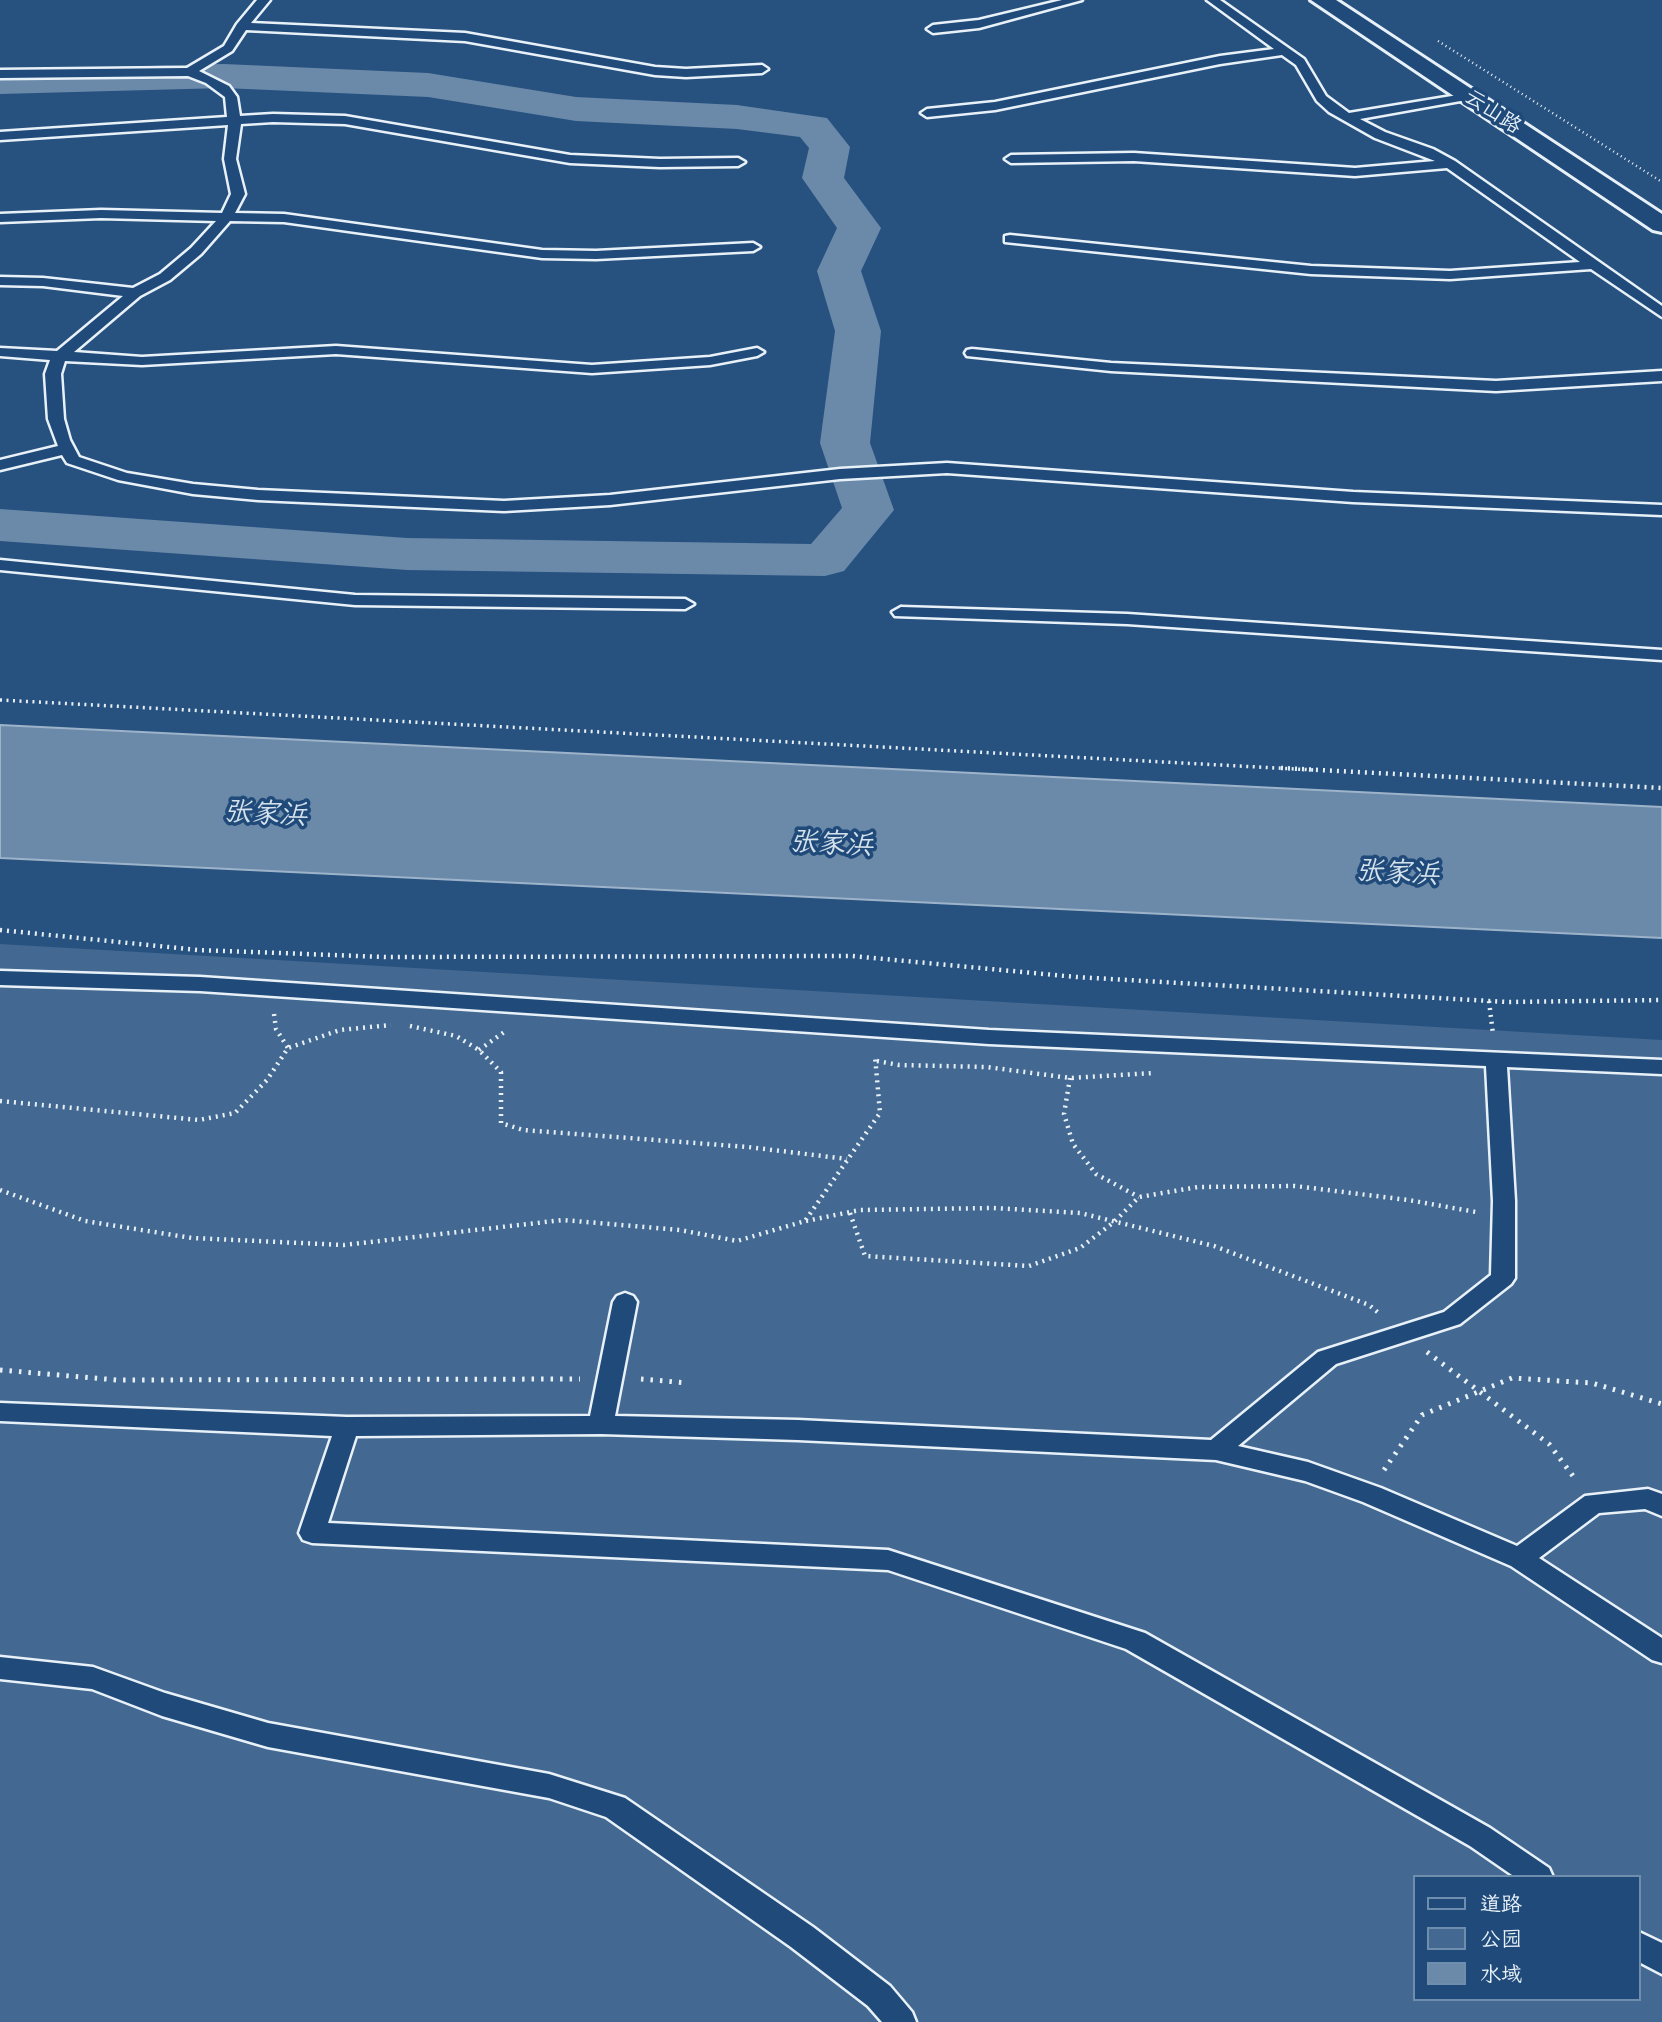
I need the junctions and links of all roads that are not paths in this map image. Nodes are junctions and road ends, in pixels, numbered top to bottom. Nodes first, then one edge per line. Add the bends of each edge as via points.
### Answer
1 (264, 0) edge
2 (1076, 0) edge
3 (1213, 0) edge
4 (1322, 0) edge
5 (1355, 0) edge
6 (242, 26) junction
7 (933, 29) dead end
8 (1285, 51) junction
9 (762, 69) dead end
10 (0, 74) edge
11 (200, 76) junction
12 (1458, 90) junction
13 (1333, 109) junction
14 (927, 113) dead end
15 (1347, 117) junction
16 (235, 121) junction
17 (0, 136) edge
18 (1011, 159) dead end
19 (738, 162) dead end
20 (1450, 164) junction
21 (1616, 168) dead end
22 (227, 216) junction
23 (0, 218) edge
24 (1662, 225) edge
25 (1010, 239) dead end
26 (753, 247) dead end
27 (1593, 265) junction
28 (0, 281) edge
29 (135, 293) junction
30 (1662, 313) edge
31 (0, 352) edge
32 (757, 352) dead end
33 (972, 353) dead end
34 (58, 358) junction
35 (1662, 376) edge
36 (67, 449) junction
37 (0, 465) edge
38 (1662, 510) edge
39 (0, 565) edge
40 (685, 604) dead end
41 (901, 612) dead end
42 (1662, 654) edge
43 (0, 978) edge
44 (1496, 1059) junction
45 (1662, 1067) edge
46 (625, 1302) dead end
47 (0, 1412) edge
48 (601, 1425) junction
49 (347, 1427) junction
50 (1216, 1450) junction
51 (1662, 1506) edge
52 (1520, 1559) junction
53 (1662, 1651) edge
54 (0, 1668) edge
55 (1536, 1875) edge
56 (1641, 1946) edge
57 (1662, 1960) edge
58 (901, 2022) edge

1 - 6 lane
2 - 7 lane via 979,24
3 - 8 lane
4 - 12 main road, 云山路
5 - 21 main road, 云山路
6 - 9 lane via 477,38 655,71
6 - 11 lane
8 - 13 lane via 1300,62 1321,99
8 - 14 lane via 995,106
10 - 11 lane
11 - 16 lane via 225,89
12 - 13 lane
12 - 15 lane
12 - 24 main road, 云山路
13 - 15 lane
15 - 20 lane
16 - 17 lane
16 - 19 lane via 345,120 569,159
16 - 22 lane via 230,159 238,194
18 - 20 lane via 1134,157 1355,172
20 - 27 lane
22 - 23 lane
22 - 26 lane via 322,222 542,254
22 - 29 lane via 196,251
25 - 27 lane via 1311,270 1450,275
27 - 30 lane
28 - 29 lane
29 - 34 lane
31 - 34 lane
32 - 34 lane via 710,361 592,369 336,350 193,360
33 - 35 lane via 1111,367 1496,386
34 - 36 lane via 53,374 56,419
36 - 37 lane
36 - 38 lane via 73,460 124,477 193,489 504,506 947,468 1353,496
39 - 40 lane via 355,600
41 - 42 lane via 1127,619
43 - 44 lane via 279,989 862,1030
44 - 45 lane
44 - 50 lane via 1503,1278 1452,1318 1327,1358
46 - 48 lane
47 - 49 lane
48 - 49 lane
48 - 50 lane
49 - 55 lane via 312,1533 888,1560 1135,1641 1480,1837
50 - 52 lane via 1308,1472
51 - 52 lane via 1648,1499 1594,1503
52 - 53 lane
54 - 58 lane via 93,1678 268,1735 549,1786 615,1807 802,1937 879,1996
56 - 57 lane

